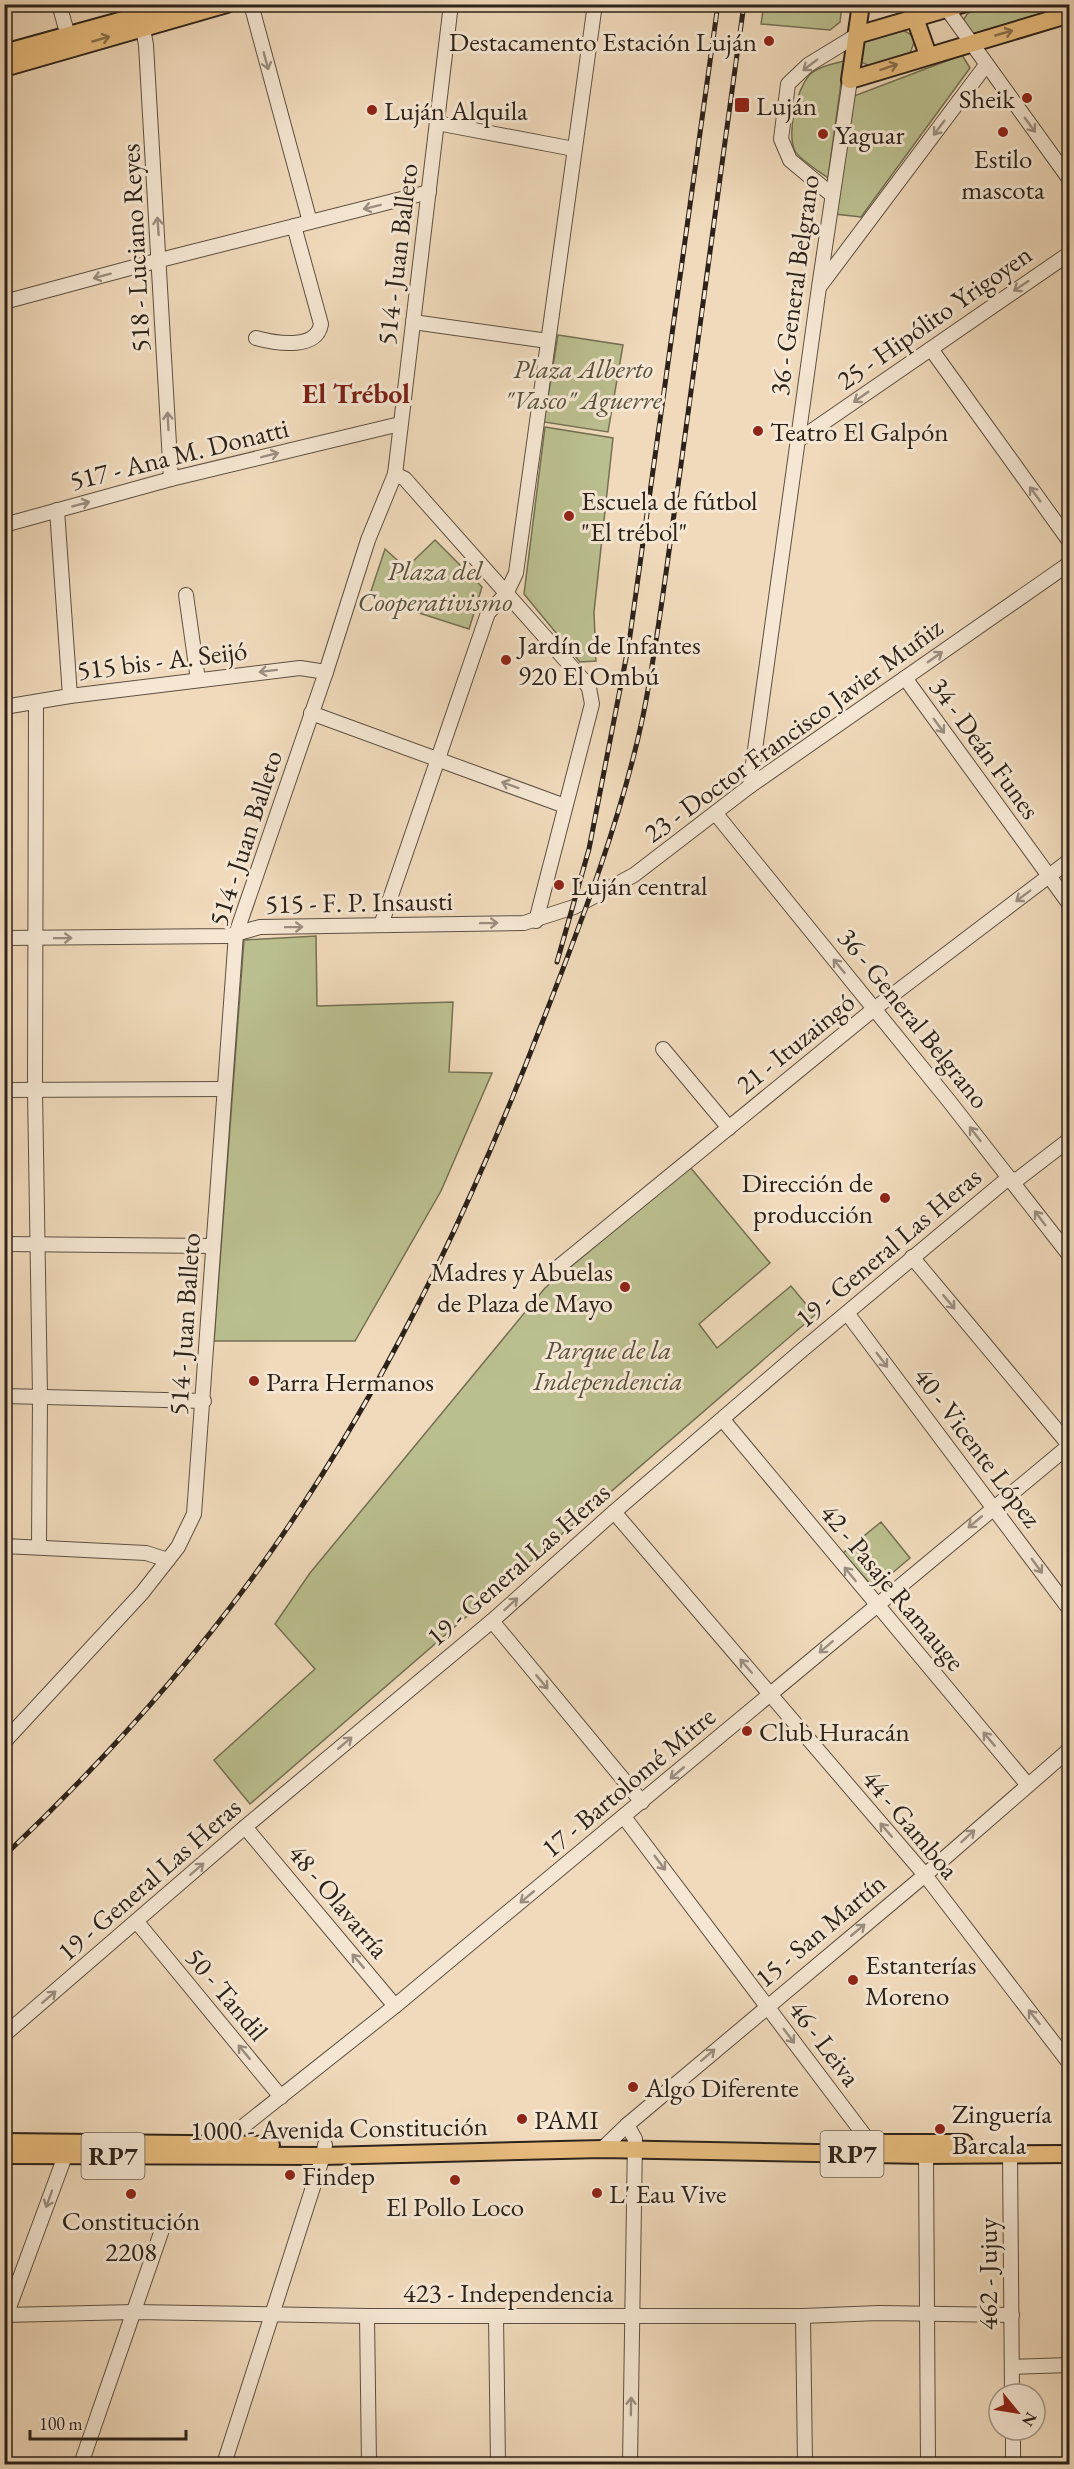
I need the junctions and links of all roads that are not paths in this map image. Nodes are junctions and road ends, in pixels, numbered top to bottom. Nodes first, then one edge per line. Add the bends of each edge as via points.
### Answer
1 (59, 4) edge
2 (181, 4) edge
3 (227, 4) edge
4 (251, 4) edge
5 (451, 4) edge
6 (595, 4) edge
7 (861, 4) edge
8 (955, 7) edge
9 (912, 11) edge
10 (1070, 14) edge
11 (142, 21) junction
12 (857, 35) junction
13 (69, 41) junction
14 (970, 42) junction
15 (4, 53) edge
16 (928, 55) junction
17 (987, 65) junction
18 (4, 68) edge
19 (850, 80) junction
20 (437, 123) junction
21 (574, 149) junction
22 (1070, 180) edge
23 (429, 192) junction
24 (832, 195) junction
25 (310, 222) junction
26 (294, 226) junction
27 (1070, 253) edge
28 (160, 260) junction
29 (819, 287) junction
30 (4, 302) edge
31 (413, 322) junction
32 (256, 338) dead end
33 (548, 341) junction
34 (931, 349) junction
35 (400, 424) junction
36 (797, 441) junction
37 (395, 474) junction
38 (171, 479) junction
39 (57, 510) junction
40 (4, 525) edge
41 (1070, 542) edge
42 (1070, 563) edge
43 (506, 594) junction
44 (186, 595) dead end
45 (326, 672) junction
46 (905, 678) junction
47 (198, 680) junction
48 (70, 696) junction
49 (36, 703) junction
50 (4, 706) edge
51 (311, 713) junction
52 (437, 758) junction
53 (750, 786) junction
54 (565, 806) junction
55 (716, 814) junction
56 (1070, 860) edge
57 (1049, 877) junction
58 (1070, 905) edge
59 (536, 921) junction
60 (381, 925) junction
61 (236, 934) junction
62 (4, 938) edge
63 (37, 938) junction
64 (874, 1009) junction
65 (663, 1049) dead end
66 (224, 1089) junction
67 (4, 1090) edge
68 (35, 1090) junction
69 (729, 1128) junction
70 (1070, 1139) edge
71 (1011, 1180) junction
72 (4, 1244) edge
73 (37, 1244) junction
74 (213, 1246) junction
75 (1070, 1256) edge
76 (912, 1257) junction
77 (556, 1269) dead end
78 (847, 1313) junction
79 (4, 1396) edge
80 (40, 1396) junction
81 (204, 1401) junction
82 (723, 1420) junction
83 (1069, 1446) edge
84 (993, 1507) junction
85 (614, 1512) junction
86 (4, 1546) edge
87 (39, 1546) junction
88 (168, 1560) junction
89 (875, 1605) junction
90 (1070, 1610) edge
91 (492, 1621) junction
92 (771, 1695) junction
93 (4, 1742) edge
94 (1070, 1749) edge
95 (1027, 1784) junction
96 (642, 1802) junction
97 (624, 1817) junction
98 (245, 1827) junction
99 (924, 1875) junction
100 (137, 1922) junction
101 (766, 2005) junction
102 (395, 2006) junction
103 (4, 2035) edge
104 (1070, 2064) edge
105 (281, 2097) junction
106 (632, 2138) junction
107 (4, 2142) edge
108 (1070, 2144) edge
109 (874, 2148) junction
110 (66, 2149) junction
111 (221, 2150) junction
112 (324, 2150) junction
113 (1010, 2153) junction
114 (1070, 2154) edge
115 (4, 2155) edge
116 (926, 2155) junction
117 (164, 2224) dead end
118 (134, 2312) junction
119 (272, 2315) junction
120 (928, 2315) junction
121 (1012, 2315) junction
122 (367, 2316) junction
123 (496, 2316) junction
124 (633, 2316) junction
125 (803, 2316) junction
126 (5, 2317) edge
127 (1070, 2365) edge
128 (1012, 2367) junction
129 (1012, 2382) edge
130 (1012, 2442) edge
131 (81, 2464) edge
132 (224, 2464) edge
133 (369, 2464) edge
134 (498, 2464) edge
135 (630, 2464) edge
136 (805, 2464) edge
137 (928, 2464) edge
138 (1011, 2464) edge

1 - 13 street
2 - 11 main road
3 - 11 main road
4 -> 25 street
5 - 20 street, 514 - Juan Balleto
6 - 21 street
7 - 12 main road, 36 - General Belgrano
8 - 9 main road
8 - 14 street
9 - 12 main road
9 - 16 main road
14 -> 10 main road
11 - 13 main road
28 -> 11 street, 518 - Luciano Reyes
12 - 19 main road, 36 - General Belgrano
12 -> 24 street via 808,65 788,84 781,139 790,160
13 - 15 main road
13 - 18 main road
14 - 16 main road
14 - 17 street
19 -> 16 main road
17 -> 22 street
17 -> 29 street
19 - 24 street, 36 - General Belgrano
20 - 21 street
20 - 23 street, 514 - Juan Balleto
21 - 33 street
23 -> 25 street
23 - 31 street, 514 - Juan Balleto
24 - 29 street, 36 - General Belgrano
25 - 26 street
26 - 28 street
26 - 32 street via 320,332 290,344
27 -> 34 street, 25 - Hipólito Yrigoyen
28 -> 30 street
38 -> 28 street, 518 - Luciano Reyes
29 - 36 street, 36 - General Belgrano
31 - 33 street
31 - 35 street, 514 - Juan Balleto
33 - 43 street via 516,573
34 -> 36 street, 25 - Hipólito Yrigoyen
41 -> 34 street
35 - 37 street, 514 - Juan Balleto
38 -> 35 street, 517 - Ana M. Donatti
36 - 53 street, 36 - General Belgrano
37 - 43 street via 405,479
37 - 45 street, 514 - Juan Balleto via 368,540
39 -> 38 street, 517 - Ana M. Donatti
39 - 40 street, 517 - Ana M. Donatti
39 - 48 street
46 -> 42 street, 23 - Doctor Francisco Javier Muñiz
43 - 52 street via 488,613
43 - 54 street via 589,688 592,704
44 - 47 street
45 -> 47 street, 515 bis - A. Seijó via 300,668
45 - 51 street, 514 - Juan Balleto
46 - 53 street, 23 - Doctor Francisco Javier Muñiz
46 -> 57 street, 34 - Deán Funes
47 - 48 street, 515 bis - A. Seijó
48 - 49 street, 515 bis - A. Seijó
49 - 50 street, 515 bis - A. Seijó
49 - 63 street
51 - 52 street
51 - 61 street, 514 - Juan Balleto
54 -> 52 street
52 - 60 street
53 - 55 street, 23 - Doctor Francisco Javier Muñiz
54 - 59 street
55 - 59 street, 23 - Doctor Francisco Javier Muñiz via 625,880 574,907
64 -> 55 street, 36 - General Belgrano
56 - 57 street, 21 - Ituzaingó
57 - 58 street, 34 - Deán Funes
57 -> 64 street, 21 - Ituzaingó
60 -> 59 street, 515 - F. P. Insausti
61 -> 60 street, 515 - F. P. Insausti via 260,927
63 -> 61 street, 515 - F. P. Insausti
61 - 66 street, 514 - Juan Balleto
62 - 63 street, 515 - F. P. Insausti
63 - 68 street
64 - 69 street, 21 - Ituzaingó
71 -> 64 street, 36 - General Belgrano
65 - 69 street
66 - 68 street
66 - 74 street, 514 - Juan Balleto
67 - 68 street
68 - 73 street
69 - 77 street, 21 - Ituzaingó
70 - 71 street, 19 - General Las Heras via 1018,1179
75 -> 71 street, 36 - General Belgrano
71 - 76 street, 19 - General Las Heras via 1006,1180
72 - 73 street
73 - 74 street
73 - 80 street
74 - 81 street, 514 - Juan Balleto
76 - 78 street, 19 - General Las Heras
76 -> 83 street
78 - 82 street, 19 - General Las Heras
78 -> 84 street, 40 - Vicente López
79 - 80 street
80 - 81 street
80 - 87 street
81 - 88 street, 514 - Juan Balleto via 195,1514
82 - 85 street, 19 - General Las Heras
89 -> 82 street, 42 - Pasaje Ramauge
83 - 84 street, 17 - Bartolomé Mitre
84 -> 89 street, 17 - Bartolomé Mitre
84 -> 90 street, 40 - Vicente López
91 -> 85 street, 19 - General Las Heras
92 -> 85 street, 44 - Gamboa
86 - 87 street
87 - 88 street via 146,1553
88 - 93 street, 514 - Juan Balleto via 118,1620
89 -> 92 street, 17 - Bartolomé Mitre
95 -> 89 street, 42 - Pasaje Ramauge
91 -> 96 street
98 -> 91 street, 19 - General Las Heras
92 -> 96 street, 17 - Bartolomé Mitre
99 -> 92 street, 44 - Gamboa
94 - 95 street, 15 - San Martín
99 -> 95 street, 15 - San Martín
96 - 97 street, 17 - Bartolomé Mitre
97 -> 101 street, 46 - Leiva
97 -> 102 street, 17 - Bartolomé Mitre
100 -> 98 street, 19 - General Las Heras
102 -> 98 street, 48 - Olavarría
101 -> 99 street, 15 - San Martín
104 -> 99 street, 44 - Gamboa
103 -> 100 street, 19 - General Las Heras
105 -> 100 street, 50 - Tandil
106 -> 101 street, 15 - San Martín
101 -> 109 street, 46 - Leiva
102 - 105 street, 17 - Bartolomé Mitre
105 - 111 street, 17 - Bartolomé Mitre
106 - 109 main road, 1000 - Avenida Constitución / RP7
106 - 112 main road, 1000 - Avenida Constitución / RP7 via 607,2144
106 - 124 street
107 - 110 main road, 1000 - Avenida Constitución / RP7
108 - 109 main road, 1000 - Avenida Constitución / RP7
109 - 116 main road, 1000 - Avenida Constitución / RP7
110 - 111 main road, 1000 - Avenida Constitución / RP7
110 - 115 main road, 1000 - Avenida Constitución / RP7
110 -> 126 street
111 - 112 main road, 1000 - Avenida Constitución / RP7
112 - 119 street
113 - 114 main road, 1000 - Avenida Constitución / RP7
113 - 116 main road, 1000 - Avenida Constitución / RP7
113 - 121 street, 462 - Jujuy
116 - 120 street
117 - 118 street
118 - 119 street, 423 - Independencia
118 - 126 street, 423 - Independencia
118 - 131 street
119 - 122 street, 423 - Independencia
119 - 132 street
120 - 121 street, 423 - Independencia
120 - 125 street, 423 - Independencia
120 - 137 street
121 - 128 street, 462 - Jujuy
122 - 123 street, 423 - Independencia
122 - 133 street
123 - 124 street, 423 - Independencia
123 - 134 street
124 - 125 street, 423 - Independencia
135 -> 124 street
125 - 136 street
127 - 128 street
128 - 129 street, 462 - Jujuy
130 - 138 street

